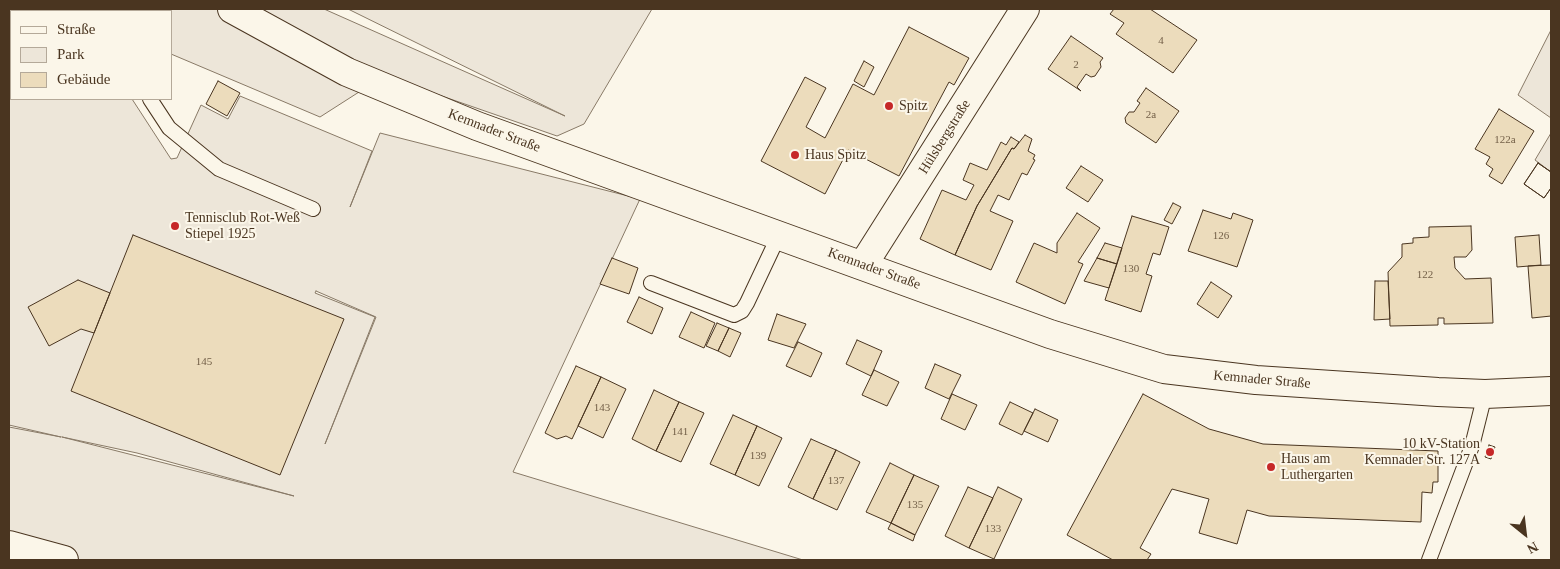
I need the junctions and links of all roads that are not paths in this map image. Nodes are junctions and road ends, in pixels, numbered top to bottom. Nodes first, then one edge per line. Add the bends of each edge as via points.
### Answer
1 (232, 9) edge
2 (1025, 9) edge
3 (151, 100) edge
4 (313, 209) dead end
5 (779, 235) junction
6 (863, 265) junction
7 (651, 283) dead end
8 (1551, 391) edge
9 (1485, 394) junction
10 (9, 545) edge
11 (64, 560) edge
12 (1429, 560) edge

1 - 5 street, Kemnader Straße via 347,72 477,126
2 - 6 street, Hülsbergstraße
3 - 4 lane via 169,128 219,170
5 - 6 street, Kemnader Straße
5 - 7 lane via 742,312 734,315
6 - 9 street, Kemnader Straße via 1050,334 1164,369 1295,383
8 - 9 street, Kemnader Straße
9 - 12 lane via 1472,446
10 - 11 street

